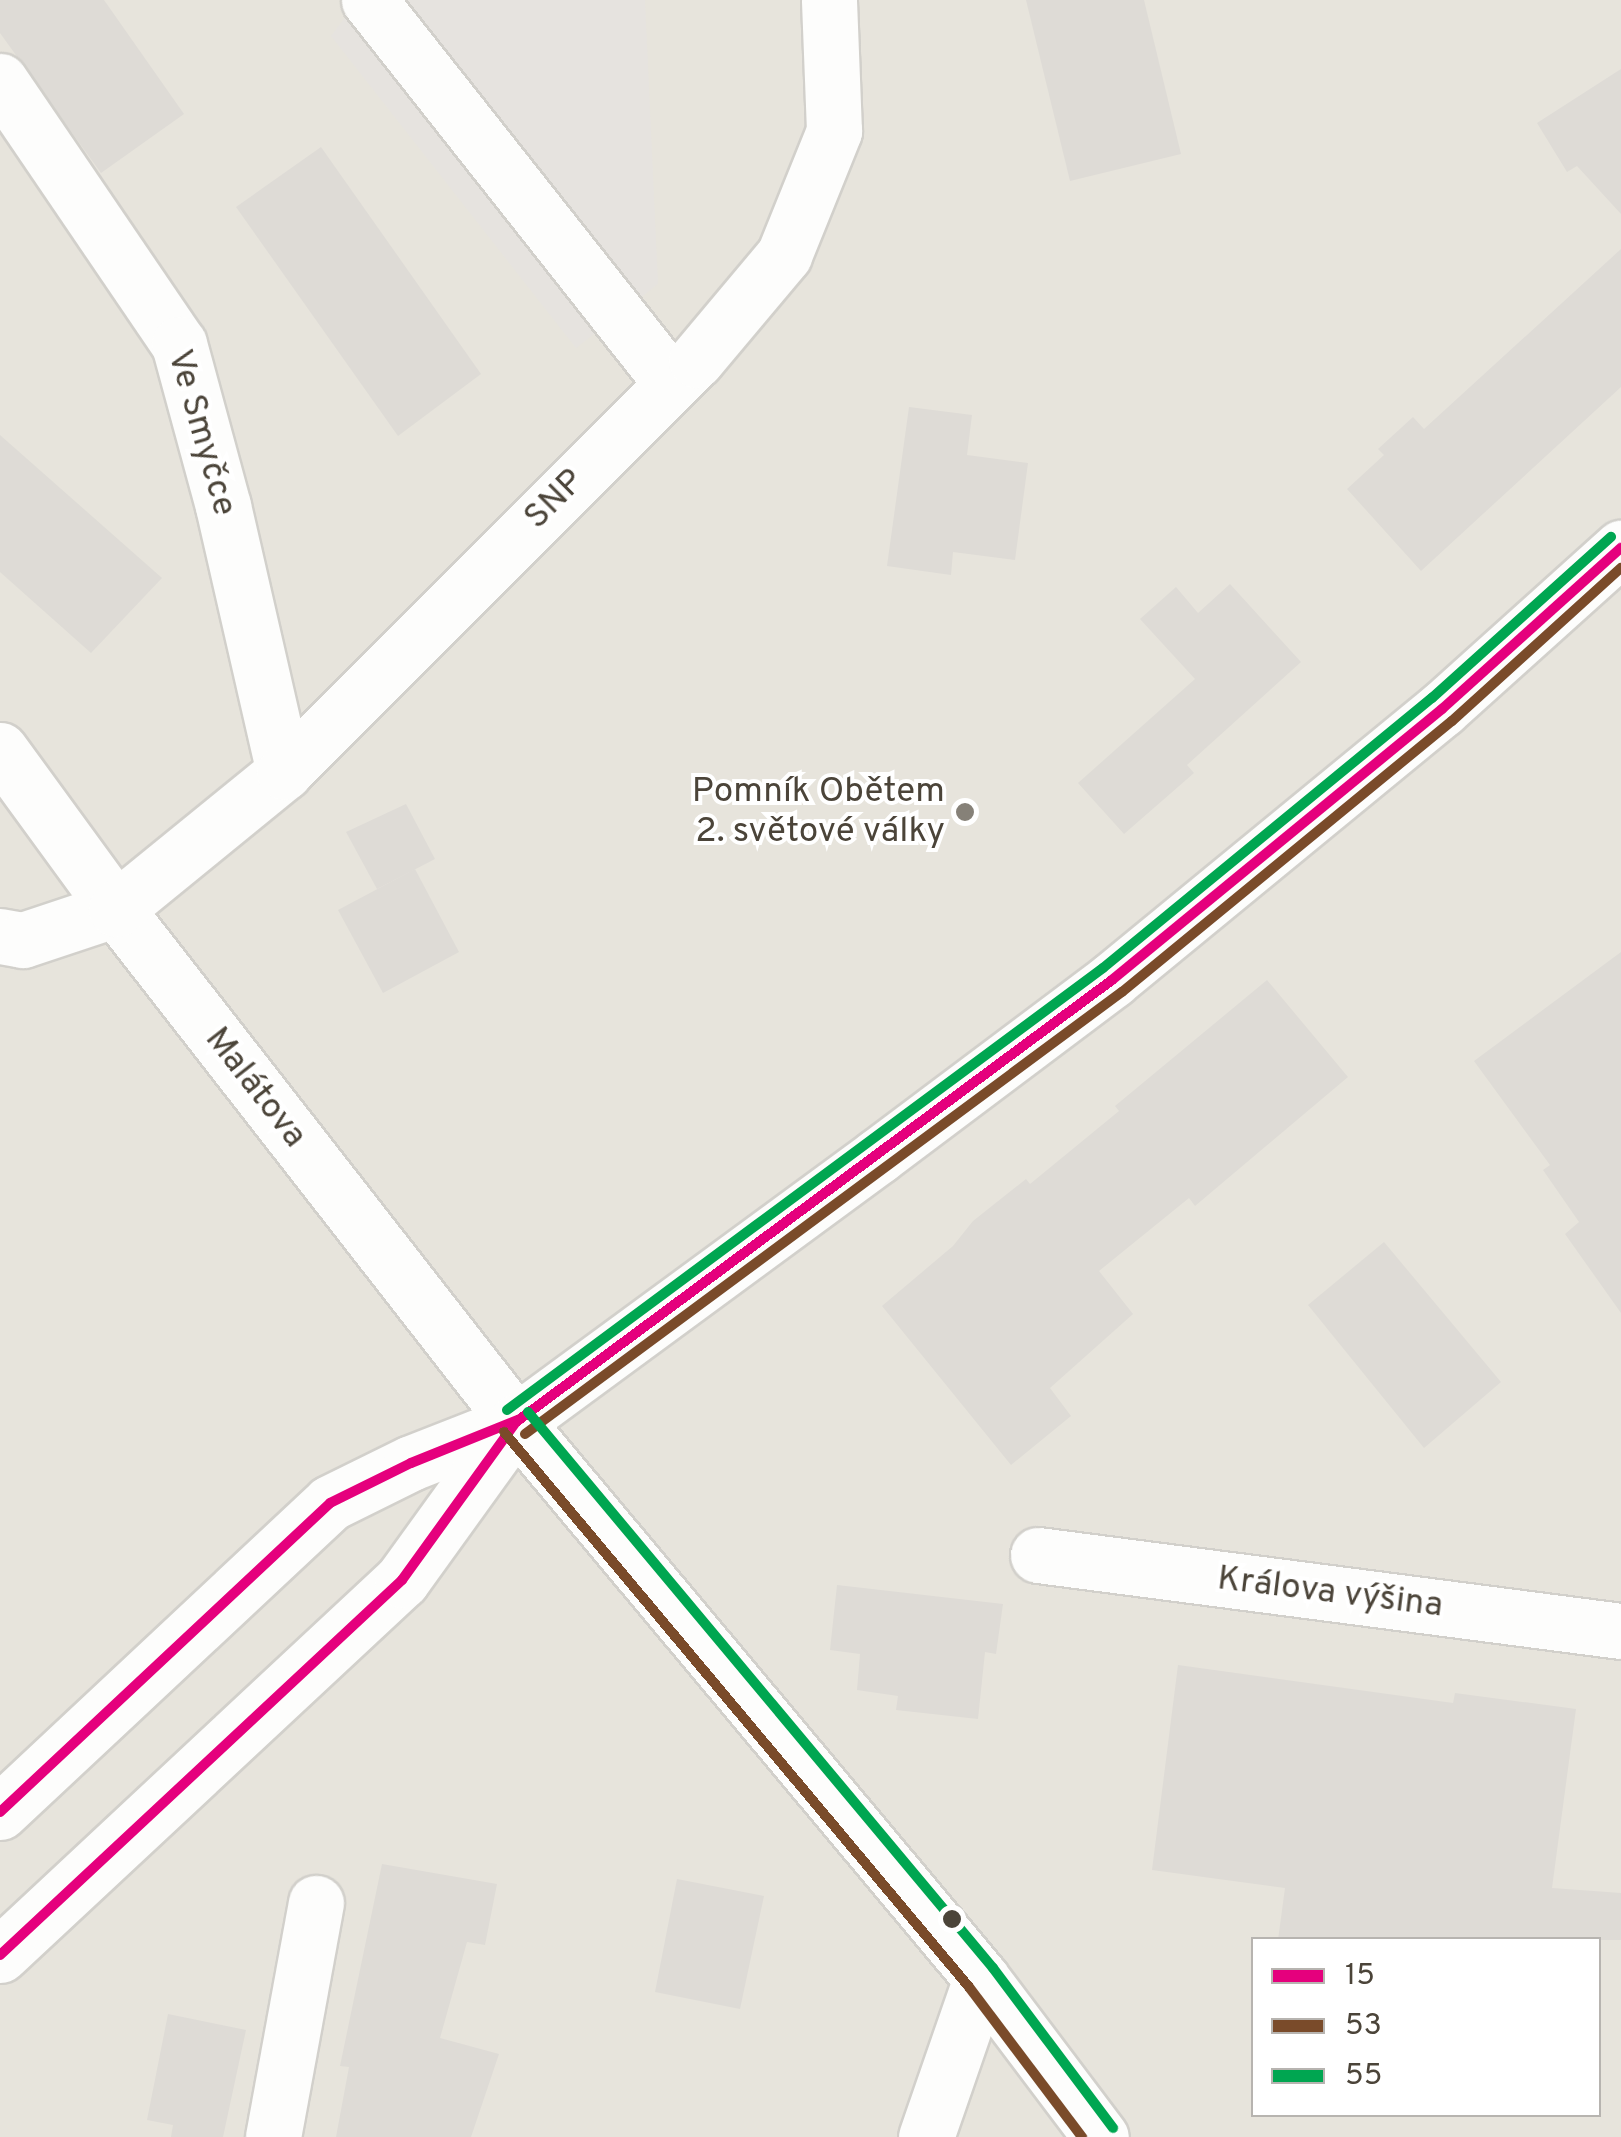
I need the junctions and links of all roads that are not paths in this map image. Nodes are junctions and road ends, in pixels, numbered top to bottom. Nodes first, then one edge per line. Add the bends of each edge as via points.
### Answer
1 (829, 0) edge
2 (381, 16) edge
3 (0, 81) edge
4 (672, 383) junction
5 (1621, 548) edge
6 (0, 750) edge
7 (284, 772) junction
8 (116, 909) junction
9 (0, 936) edge
10 (516, 1422) junction
11 (1038, 1554) dead end
12 (1621, 1630) edge
13 (0, 1812) edge
14 (316, 1903) dead end
15 (0, 1954) edge
16 (981, 1978) junction
17 (274, 2137) edge
18 (926, 2137) edge
19 (1101, 2137) edge

1 - 4 street, SNP via 834,131 784,255
2 - 4 street
3 - 7 street, Ve Smyčce via 179,344
4 - 7 street, SNP
5 - 10 street via 1442,710 1112,980
6 - 8 street, Malátova
7 - 8 street, SNP
8 - 9 street via 22,940
8 - 10 street, Malátova
10 - 13 street via 330,1503
10 - 15 street via 402,1580
10 - 16 street, Malátova
11 - 12 street, Králova výšina
14 - 17 street
16 - 18 street
16 - 19 street, Malátova

